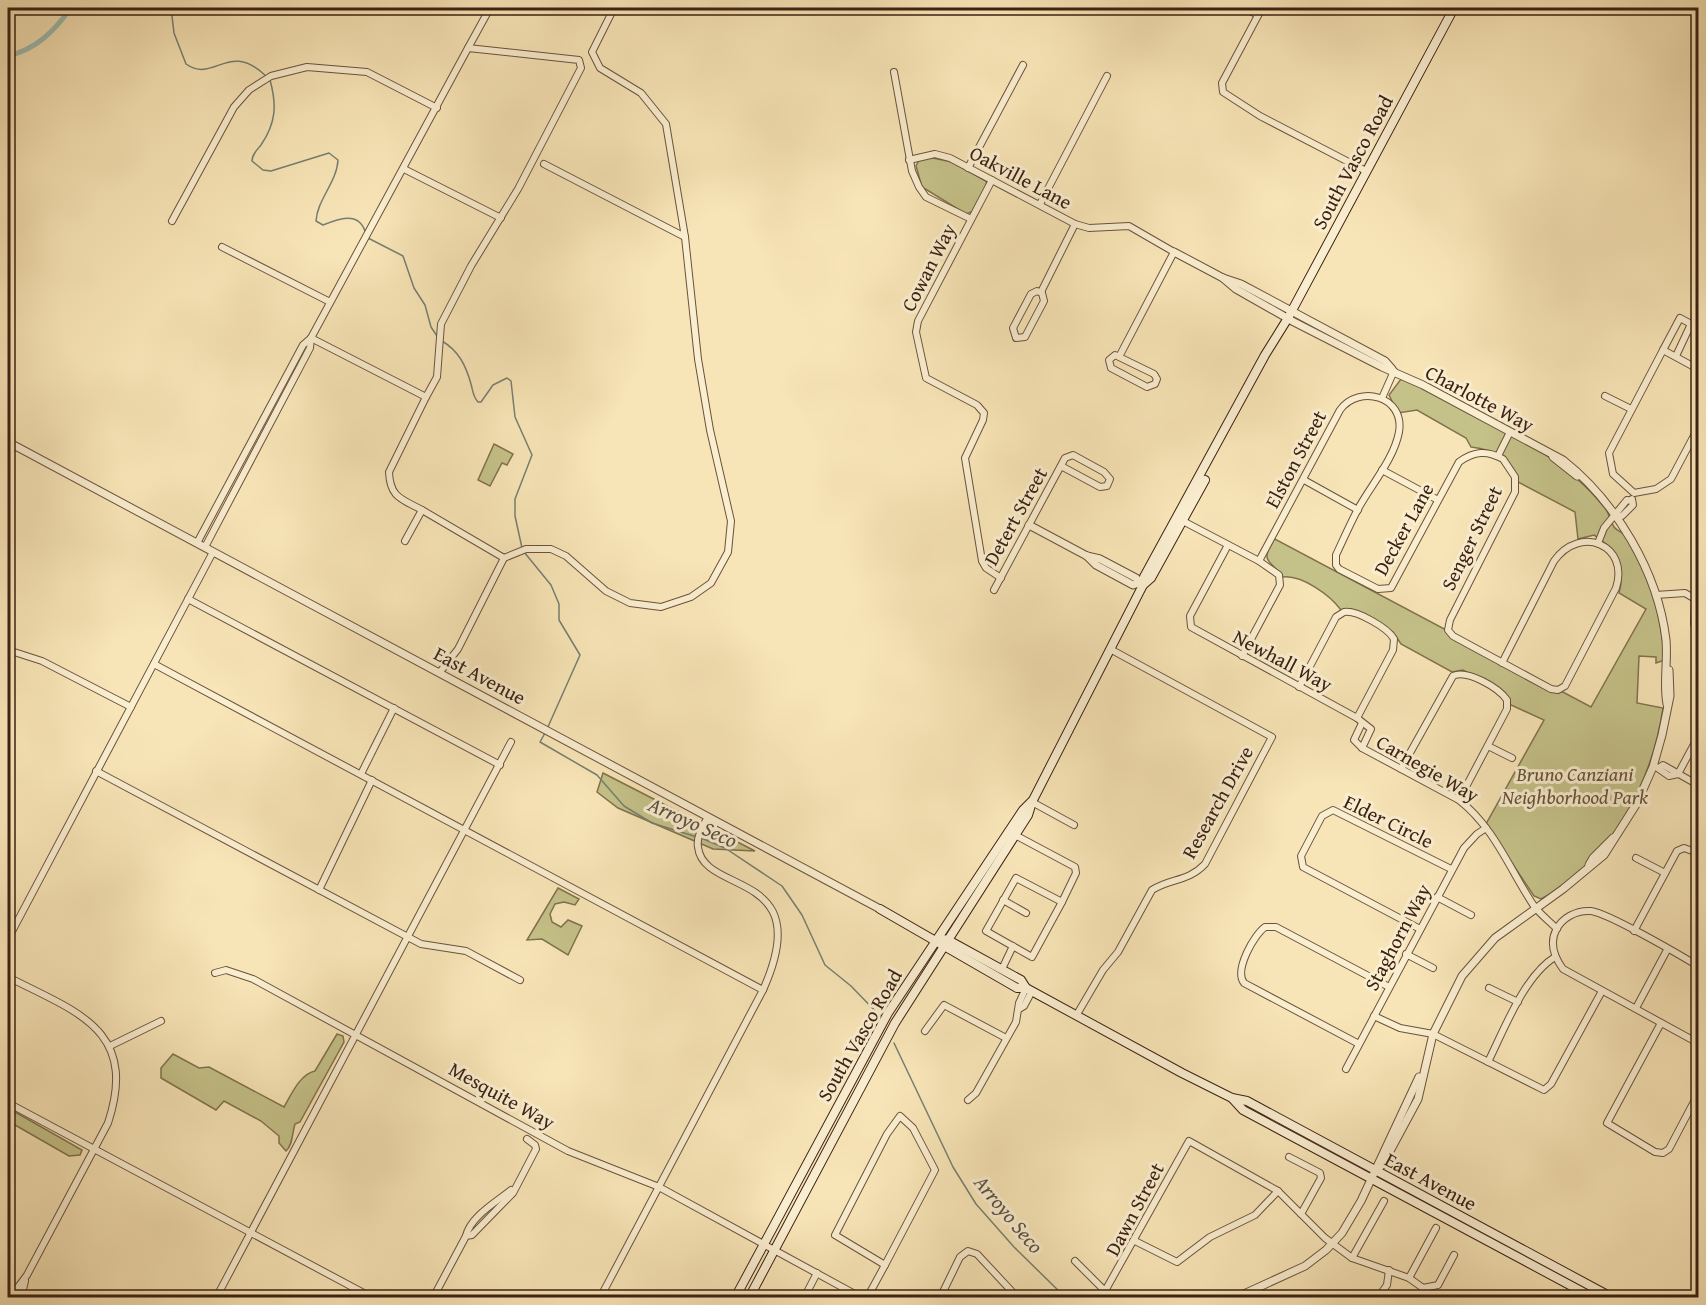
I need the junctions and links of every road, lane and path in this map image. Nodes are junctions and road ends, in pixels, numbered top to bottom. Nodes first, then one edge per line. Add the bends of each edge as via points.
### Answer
1 (490, 8) edge
2 (614, 8) edge
3 (1244, 8) edge
4 (1262, 8) edge
5 (1455, 8) edge
6 (1258, 15) junction
7 (468, 48) junction
8 (1023, 65) dead end
9 (894, 72) dead end
10 (1107, 76) dead end
11 (437, 108) junction
12 (909, 159) junction
13 (544, 164) dead end
14 (968, 168) junction
15 (404, 169) junction
16 (1365, 171) junction
17 (992, 180) junction
18 (1040, 204) junction
19 (501, 218) junction
20 (971, 219) junction
21 (172, 221) dead end
22 (1075, 224) junction
23 (685, 237) junction
24 (222, 247) dead end
25 (1174, 252) junction
26 (1041, 292) junction
27 (330, 302) junction
28 (1290, 315) junction
29 (311, 338) junction
30 (1663, 350) junction
31 (1120, 355) junction
32 (1676, 356) junction
33 (1698, 369) edge
34 (1394, 371) junction
35 (1605, 396) dead end
36 (426, 397) junction
37 (1382, 398) junction
38 (1631, 409) junction
39 (1698, 428) edge
40 (1510, 432) junction
41 (8, 442) edge
42 (1498, 456) junction
43 (1061, 466) junction
44 (1382, 470) junction
45 (1304, 480) junction
46 (1634, 493) junction
47 (1438, 500) junction
48 (1632, 501) junction
49 (422, 510) junction
50 (1358, 510) junction
51 (1614, 516) junction
52 (1180, 520) junction
53 (1029, 525) junction
54 (405, 541) dead end
55 (197, 543) junction
56 (1598, 543) junction
57 (1228, 545) junction
58 (205, 547) junction
59 (213, 552) junction
60 (504, 558) junction
61 (1259, 561) junction
62 (1000, 578) junction
63 (1141, 584) junction
64 (994, 590) dead end
65 (1656, 596) junction
66 (188, 598) junction
67 (1697, 598) edge
68 (1698, 633) edge
69 (1110, 649) junction
70 (8, 650) edge
71 (1242, 656) junction
72 (1502, 663) junction
73 (154, 664) junction
74 (440, 672) junction
75 (1299, 687) junction
76 (131, 707) junction
77 (394, 708) junction
78 (1360, 721) junction
79 (1698, 737) edge
80 (511, 742) dead end
81 (1488, 746) junction
82 (1362, 748) junction
83 (1512, 758) dead end
84 (500, 765) junction
85 (1656, 767) junction
86 (1401, 769) junction
87 (96, 771) junction
88 (361, 774) junction
89 (1678, 774) junction
90 (372, 780) junction
91 (1698, 785) edge
92 (1459, 800) junction
93 (1032, 802) junction
94 (708, 817) junction
95 (1074, 825) dead end
96 (1486, 828) junction
97 (465, 830) junction
98 (1015, 835) junction
99 (1698, 853) edge
100 (1636, 858) dead end
101 (1451, 869) junction
102 (1665, 873) junction
103 (318, 890) junction
104 (1437, 897) junction
105 (1003, 900) junction
106 (1062, 902) junction
107 (1535, 908) junction
108 (880, 909) joint
109 (1026, 913) dead end
110 (1471, 915) dead end
111 (1420, 929) junction
112 (1557, 929) junction
113 (1634, 931) junction
114 (408, 937) junction
115 (8, 939) edge
116 (936, 939) junction
117 (945, 944) junction
118 (1013, 946) junction
119 (1667, 950) junction
120 (1698, 951) edge
121 (1406, 954) junction
122 (1555, 957) junction
123 (1696, 964) edge
124 (1433, 968) dead end
125 (1002, 969) junction
126 (215, 973) dead end
127 (8, 976) edge
128 (520, 980) dead end
129 (1389, 987) junction
130 (1489, 988) dead end
131 (763, 990) junction
132 (1029, 990) junction
133 (1602, 991) junction
134 (1518, 1002) junction
135 (1636, 1008) junction
136 (1076, 1016) junction
137 (1374, 1017) junction
138 (161, 1021) dead end
139 (1661, 1023) junction
140 (925, 1031) dead end
141 (1433, 1034) junction
142 (355, 1035) junction
143 (1006, 1038) junction
144 (1698, 1043) edge
145 (1359, 1044) junction
146 (110, 1046) junction
147 (1488, 1062) junction
148 (1346, 1069) dead end
149 (1698, 1094) edge
150 (968, 1100) dead end
151 (8, 1104) edge
152 (527, 1139) dead end
153 (94, 1148) junction
154 (1289, 1157) dead end
155 (1374, 1174) junction
156 (658, 1187) junction
157 (1278, 1191) junction
158 (1384, 1201) dead end
159 (1301, 1214) junction
160 (1436, 1228) dead end
161 (250, 1232) junction
162 (1135, 1241) junction
163 (1333, 1243) junction
164 (764, 1245) junction
165 (774, 1250) junction
166 (1454, 1255) dead end
167 (1352, 1258) junction
168 (1075, 1261) dead end
169 (885, 1265) junction
170 (1389, 1270) junction
171 (817, 1273) junction
172 (27, 1275) junction
173 (1410, 1278) junction
174 (1105, 1291) junction
175 (1239, 1296) edge
176 (10, 1298) edge
177 (21, 1298) edge
178 (216, 1298) edge
179 (373, 1298) edge
180 (433, 1298) edge
181 (600, 1298) edge
182 (735, 1298) edge
183 (749, 1298) edge
184 (804, 1298) edge
185 (862, 1298) edge
186 (867, 1298) edge
187 (940, 1298) edge
188 (1017, 1298) edge
189 (1112, 1298) edge
190 (1348, 1298) edge
191 (1363, 1298) edge
192 (1374, 1298) edge
193 (1594, 1298) edge
194 (1613, 1298) edge

1 - 7 street
2 - 23 street via 594,46 594,61 641,93 666,124
3 - 6 street
4 - 6 street
5 - 16 main road, South Vasco Road
6 - 16 street via 1222,88 1229,98
7 - 11 street
7 - 19 street via 581,63
8 - 14 street
9 - 12 street
10 - 18 street
11 - 15 street
11 - 21 street via 367,72 307,67 259,81 234,107
12 - 14 street, Oakville Lane via 935,154
12 - 20 street via 926,197
13 - 23 street
14 - 17 street, Oakville Lane
15 - 19 street
15 - 27 street
16 - 28 main road, South Vasco Road
17 - 18 street, Oakville Lane
17 - 20 street, Cowan Way
18 - 22 street, Oakville Lane
19 - 36 street via 441,324 437,377
20 - 62 street, Cowan Way via 918,321 916,332 926,378 980,407 984,413 965,458 982,561
22 - 25 street, Oakville Lane via 1089,228 1129,226
22 - 26 street
23 - 60 street via 698,359 731,521 728,552 711,583 691,597 661,607 630,603 606,591 566,556 551,549 526,549
24 - 27 street
25 - 28 street, Oakville Lane
25 - 31 street
26 - 26 street via 1044,301 1027,335 1017,338 1013,328 1031,294
27 - 29 street
28 - 34 street, Charlotte Way
28 - 52 main road, South Vasco Road via 1265,355
29 - 36 street
29 - 55 street via 303,345
29 - 58 street via 310,348
30 - 32 street
30 - 32 street via 1680,318 1692,324
30 - 38 street
31 - 31 street via 1154,374 1155,384 1147,387 1111,368 1110,358
32 - 33 street
34 - 37 street
34 - 40 street, Charlotte Way
35 - 38 street
36 - 49 street via 389,472 396,497
37 - 44 street, Decker Lane via 1395,412 1399,431
37 - 45 street, Elston Street via 1358,396 1344,405
38 - 46 street via 1609,453 1613,474
39 - 46 street via 1671,479 1656,489
40 - 42 street, Senger Street
40 - 51 street, Charlotte Way via 1563,460
41 - 55 street, East Avenue
42 - 47 street, Decker Lane via 1481,453 1465,458
42 - 72 street, Senger Street via 1512,470 1515,492 1448,630
43 - 43 street, Detert Street via 1100,488 1109,483 1104,472 1073,455 1065,458
43 - 53 street, Detert Street
44 - 47 street
44 - 50 street, Decker Lane
45 - 50 street
45 - 61 street, Elston Street
46 - 48 street
47 - 50 street, Decker Lane via 1393,585 1383,591 1336,565 1336,555
48 - 51 street via 1627,501
48 - 51 street via 1633,505 1622,516
49 - 54 street
49 - 60 street
51 - 56 street
51 - 65 street, Charlotte Way via 1644,565
52 - 57 street
52 - 63 main road, South Vasco Road
53 - 62 street, Detert Street
53 - 63 street via 1086,556 1100,559
55 - 58 street, East Avenue
56 - 72 street via 1574,543 1560,553
56 - 72 street via 1614,558 1619,579 1565,686 1558,690
57 - 61 street
57 - 71 street, Newhall Way via 1190,616 1190,624 1193,630
58 - 59 street, East Avenue
59 - 66 street
59 - 74 street, East Avenue
60 - 74 street via 458,648
61 - 71 street via 1275,570 1280,585
62 - 64 street, Detert Street
63 - 69 main road, South Vasco Road
65 - 67 street via 1685,593
65 - 85 street, Charlotte Way via 1668,665 1667,704
66 - 73 street
66 - 77 street
67 - 68 street via 1694,624
69 - 93 main road, South Vasco Road
69 - 136 street, Research Drive via 1272,737 1205,864 1191,877 1152,890
70 - 76 street via 42,661
71 - 75 street, Newhall Way
73 - 76 street
73 - 88 street
74 - 94 street, East Avenue
75 - 78 street, Newhall Way
75 - 78 street via 1340,614 1353,612 1389,631 1394,639 1393,650
76 - 87 street
77 - 84 street
77 - 88 street
78 - 82 street, Carnegie Way via 1354,740
78 - 82 street, Carnegie Way via 1371,729
79 - 89 street
80 - 84 street
81 - 83 street
81 - 86 street via 1507,710 1508,700 1492,688 1458,674 1450,680
81 - 92 street
82 - 86 street, Carnegie Way
84 - 97 street
85 - 89 street via 1663,765
85 - 107 street, Charlotte Way via 1604,855
86 - 92 street, Carnegie Way
87 - 103 street
87 - 115 street
88 - 90 street
89 - 91 street
90 - 97 street
90 - 103 street
92 - 96 street, Carnegie Way
93 - 95 street
93 - 98 main road, South Vasco Road
93 - 116 main road, South Vasco Road
94 - 108 street, East Avenue
94 - 131 street via 698,840 703,861 758,894 778,925 777,958
96 - 101 street, Staghorn Way via 1468,842
96 - 107 street, Carnegie Way
97 - 114 street
97 - 131 street
98 - 106 street via 1075,867 1076,873
98 - 117 main road, South Vasco Road
99 - 102 street via 1684,848 1677,852
100 - 102 street
101 - 104 street, Staghorn Way
101 - 111 street, Elder Circle via 1334,810 1322,816 1306,846 1300,859 1303,867
102 - 113 street
103 - 114 street
104 - 110 street
104 - 111 street, Staghorn Way
105 - 106 street via 1016,878
105 - 109 street
105 - 118 street via 986,931
106 - 118 street via 1032,957
107 - 112 street, Carnegie Way
107 - 141 street, Charlotte Way via 1496,938 1468,969
108 - 116 main road, East Avenue
111 - 121 street, Staghorn Way
112 - 113 street via 1572,915 1592,911
112 - 122 street
113 - 119 street
114 - 128 street via 421,944 466,951
114 - 142 street
116 - 117 main road, East Avenue
116 - 164 main road, South Vasco Road via 888,1013
117 - 125 main road, East Avenue
117 - 132 main road, East Avenue via 1017,988
117 - 165 main road, South Vasco Road via 883,1046
118 - 125 street
119 - 123 street
119 - 135 street
120 - 123 street
121 - 124 street
121 - 129 street, Staghorn Way
122 - 133 street via 1563,969
122 - 134 street via 1538,972
125 - 132 main road, East Avenue
126 - 142 street, Mesquite Way via 226,970 253,979
127 - 146 street via 93,1023
129 - 137 street, Staghorn Way
129 - 145 street via 1276,927 1263,928 1255,941 1241,968 1244,983
130 - 134 street
131 - 156 street
132 - 136 main road, East Avenue
132 - 143 street
133 - 135 street
133 - 147 street via 1551,1084 1544,1090
134 - 147 street
135 - 139 street
136 - 155 main road, East Avenue via 1232,1098 1243,1110
137 - 141 street via 1400,1028
137 - 145 street, Staghorn Way
138 - 146 street
139 - 144 street
139 - 149 street via 1607,1123 1663,1153 1669,1149
140 - 143 street via 944,1005
141 - 147 street
141 - 155 street, Charlotte Way via 1418,1099
142 - 156 street, Mesquite Way via 582,1158
142 - 161 street
143 - 150 street via 976,1093
145 - 148 street, Staghorn Way
146 - 153 street via 115,1074 113,1108
151 - 153 street
152 - 180 street via 537,1148 517,1186 472,1235 466,1236
153 - 161 street
153 - 172 street
154 - 159 street via 1320,1173 1321,1178
155 - 163 street, Charlotte Way via 1350,1221
155 - 193 main road, East Avenue
155 - 194 main road, East Avenue
156 - 164 street, Mesquite Way
156 - 181 street
157 - 159 street
157 - 162 street via 1255,1215 1210,1237 1177,1263
157 - 162 street, Dawn Street via 1189,1141
158 - 167 street
159 - 163 street
160 - 173 street
161 - 178 street
161 - 179 street
162 - 174 street, Dawn Street
163 - 167 street
163 - 175 street, Charlotte Way via 1305,1266
164 - 165 street, Mesquite Way
164 - 182 main road, South Vasco Road
165 - 171 street, Mesquite Way
165 - 183 main road, South Vasco Road
166 - 173 street via 1438,1285 1423,1288
167 - 170 street
168 - 174 street
169 - 169 street via 934,1170 913,1128 900,1116 835,1235
169 - 186 street
170 - 173 street
170 - 192 street via 1387,1285
171 - 184 street
171 - 185 street, Mesquite Way
172 - 176 street
172 - 177 street
174 - 189 street
187 - 188 street via 960,1257 968,1251 977,1254
190 - 191 street

